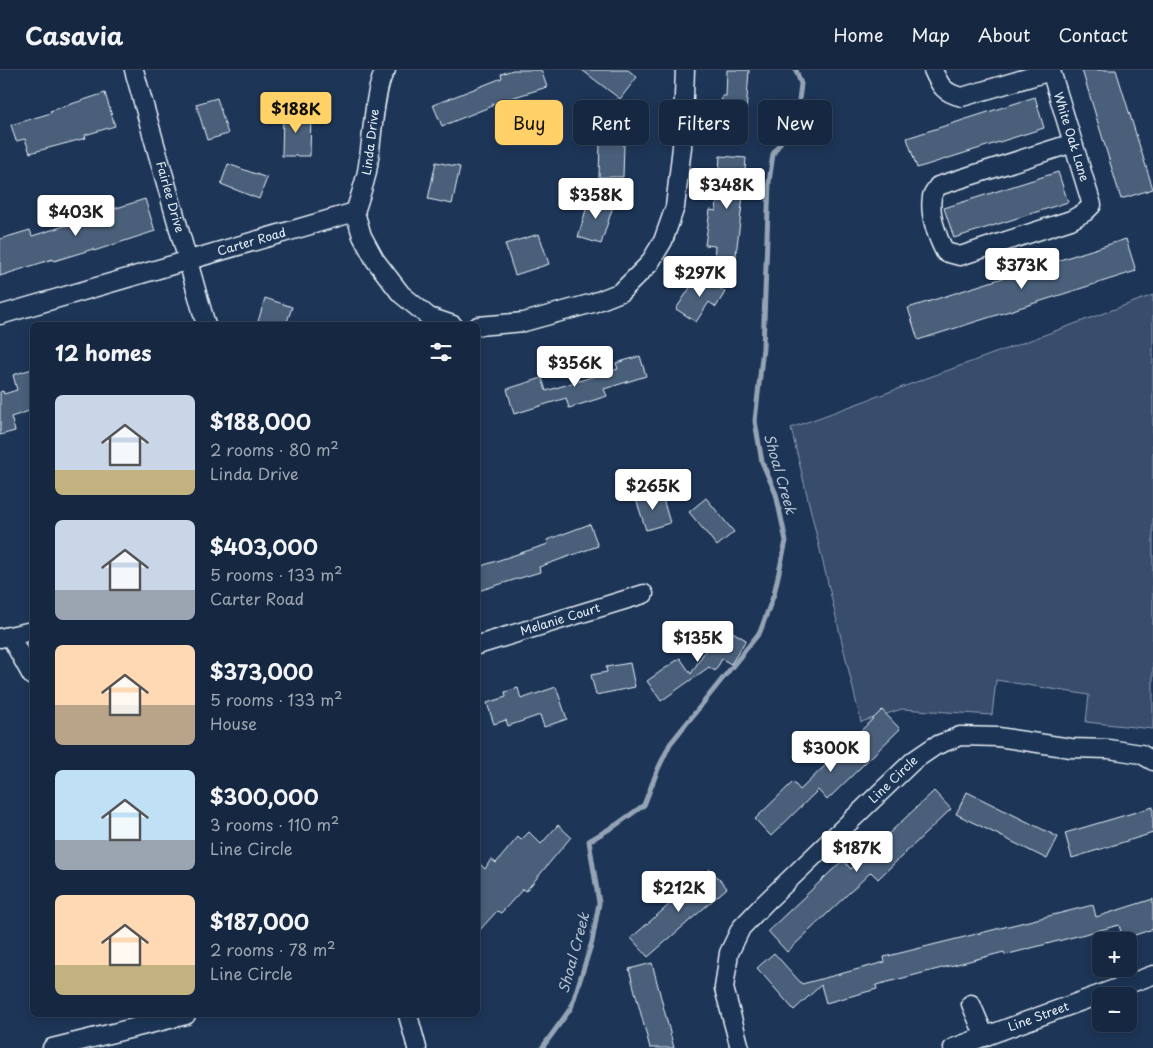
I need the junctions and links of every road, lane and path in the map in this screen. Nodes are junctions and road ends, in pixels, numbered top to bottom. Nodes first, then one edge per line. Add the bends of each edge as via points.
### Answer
1 (134, 70) edge
2 (386, 70) edge
3 (685, 70) edge
4 (933, 70) edge
5 (1051, 70) edge
6 (1073, 143) junction
7 (355, 212) junction
8 (188, 262) junction
9 (0, 315) edge
10 (205, 322) edge
11 (444, 322) edge
12 (480, 326) edge
13 (644, 594) dead end
14 (30, 631) edge
15 (5, 637) edge
16 (480, 644) edge
17 (30, 673) edge
18 (1153, 760) edge
19 (1153, 975) edge
20 (971, 1004) dead end
21 (170, 1017) edge
22 (409, 1017) edge
23 (145, 1020) edge
24 (985, 1037) junction
25 (52, 1048) edge
26 (417, 1048) edge
27 (740, 1048) edge
28 (954, 1048) edge

1 - 8 street, Fairlee Drive
2 - 7 street, Linda Drive via 382,74 376,107 367,175
3 - 12 street via 682,147 675,207 663,241 649,264 621,292 594,303 524,322
4 - 5 street via 942,88 962,96
5 - 6 street, White Oak Lane
6 - 6 street, White Oak Lane via 938,186 932,195 932,209 945,252 960,256 1071,220 1085,212 1092,205
7 - 8 street, Carter Road
7 - 11 street via 362,236 375,260 401,294 428,317
8 - 9 street, Carter Road
8 - 10 street, Fairlee Drive
13 - 16 street, Melanie Court
14 - 15 street
15 - 17 street
18 - 27 street, Line Circle via 1141,754 1109,749 960,736 935,746 913,761 741,928 729,953 724,988
19 - 24 street, Line Street
20 - 24 street
21 - 23 street
22 - 26 street
23 - 25 street
24 - 28 street, Line Street

